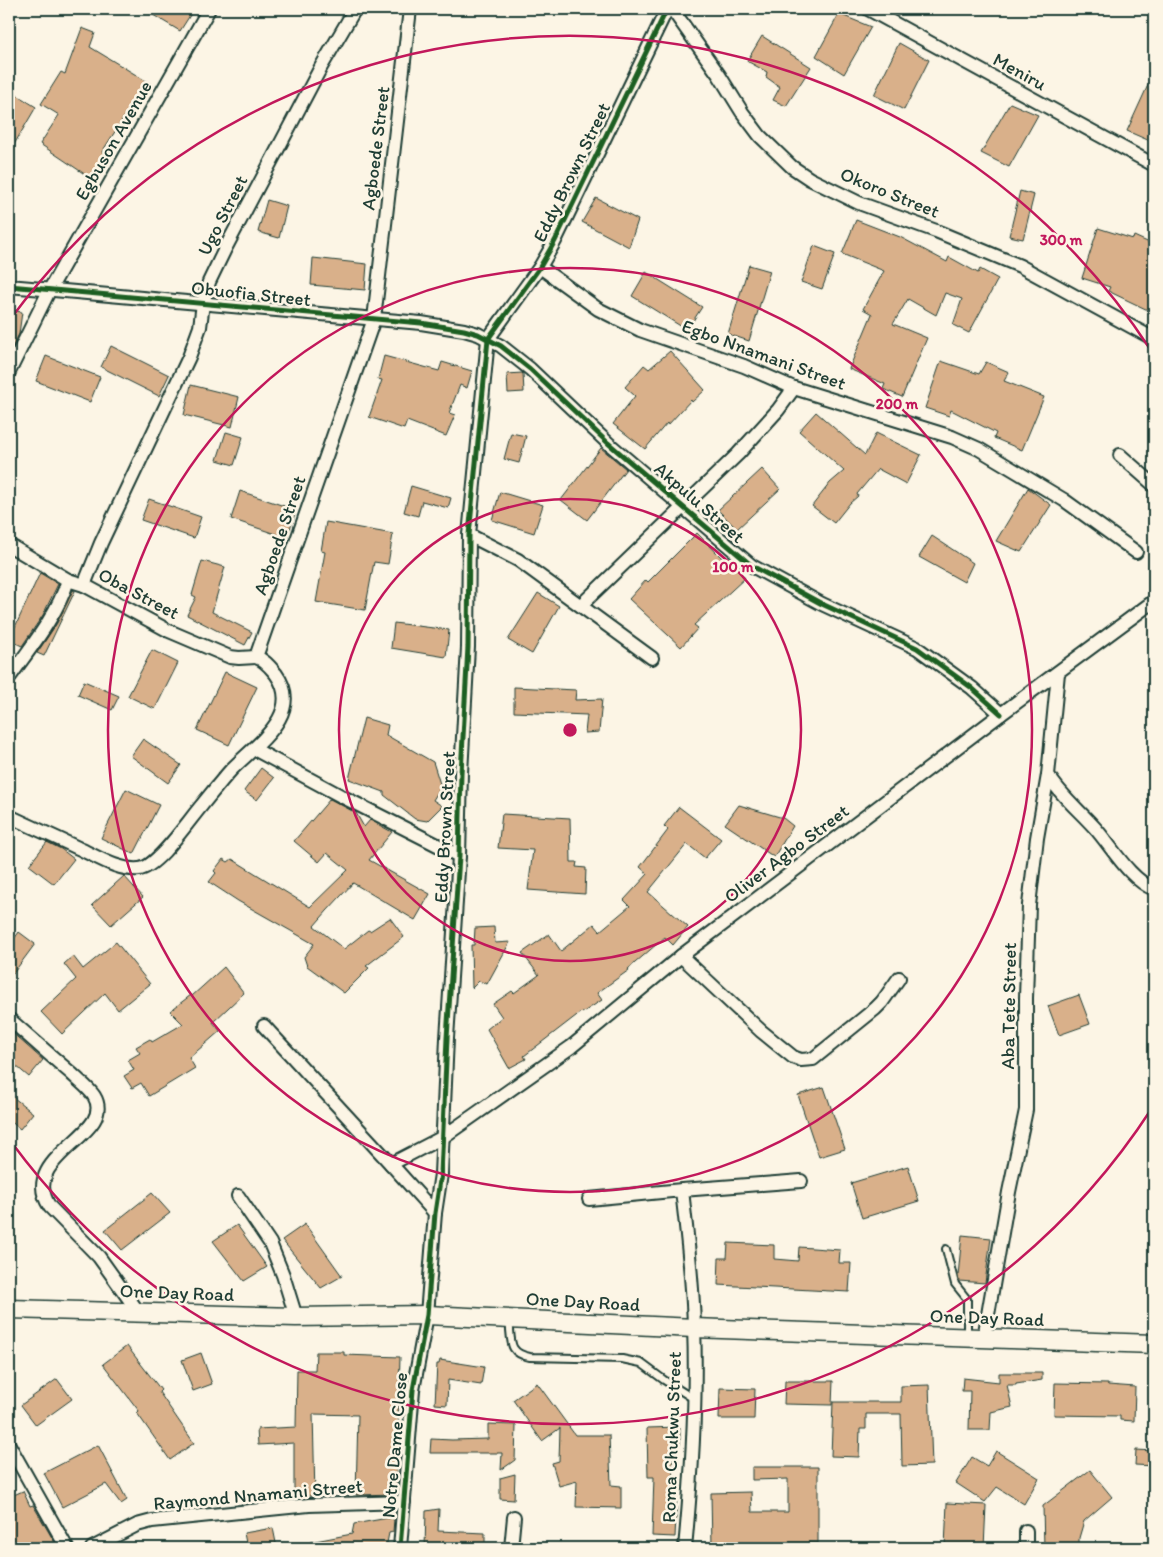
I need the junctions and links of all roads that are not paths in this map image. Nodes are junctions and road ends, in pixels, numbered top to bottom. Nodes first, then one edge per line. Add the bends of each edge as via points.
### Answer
1 (209, 9) edge
2 (355, 9) edge
3 (410, 9) edge
4 (667, 9) edge
5 (672, 9) edge
6 (868, 9) edge
7 (1154, 165) edge
8 (540, 267) junction
9 (9, 286) edge
10 (50, 289) junction
11 (203, 303) junction
12 (374, 319) junction
13 (488, 339) junction
14 (1154, 339) edge
15 (9, 372) edge
16 (794, 388) junction
17 (1120, 454) dead end
18 (1154, 486) edge
19 (684, 506) junction
20 (469, 535) junction
21 (9, 545) edge
22 (1136, 552) dead end
23 (68, 580) junction
24 (84, 585) junction
25 (1154, 601) edge
26 (581, 605) junction
27 (256, 657) junction
28 (652, 658) dead end
29 (1058, 673) junction
30 (9, 678) edge
31 (1001, 714) junction
32 (254, 749) junction
33 (1048, 775) junction
34 (9, 816) edge
35 (459, 856) junction
36 (1154, 889) edge
37 (681, 956) junction
38 (899, 978) dead end
39 (9, 1019) edge
40 (264, 1026) dead end
41 (442, 1137) junction
42 (391, 1164) junction
43 (801, 1181) dead end
44 (682, 1190) junction
45 (238, 1196) dead end
46 (589, 1199) dead end
47 (435, 1213) junction
48 (946, 1249) dead end
49 (9, 1309) edge
50 (139, 1313) junction
51 (427, 1315) junction
52 (296, 1317) junction
53 (509, 1319) junction
54 (694, 1328) junction
55 (975, 1338) junction
56 (1154, 1344) edge
57 (694, 1399) junction
58 (9, 1445) edge
59 (404, 1502) junction
60 (514, 1517) dead end
61 (1026, 1531) dead end
62 (67, 1548) edge
63 (92, 1548) edge
64 (400, 1548) edge
65 (511, 1548) edge
66 (684, 1548) edge
67 (1026, 1548) edge

1 - 10 street, Egbuson Avenue
2 - 11 street, Ugo Street via 320,67 225,249
3 - 12 street, Agboede Street
4 - 8 street, Eddy Brown Street
5 - 14 street, Okoro Street via 749,123 792,167 859,204 995,255
6 - 7 street, Meniru
8 - 13 street, Eddy Brown Street
8 - 16 street, Egbo Nnamani Street via 598,309 631,326 744,366
9 - 10 street, Obuofia Street
10 - 11 street, Obuofia Street
10 - 15 street
11 - 12 street, Obuofia Street
11 - 24 street, Ugo Street via 200,328 188,357
12 - 13 street, Obuofia Street via 464,330
12 - 27 street, Agboede Street
13 - 19 street, Akpulu Street via 530,369 608,443
13 - 20 street, Eddy Brown Street
16 - 19 street via 744,448
16 - 22 street, Egbo Nnamani Street via 952,437 979,449 1064,500
17 - 18 street
19 - 26 street
19 - 31 street, Akpulu Street via 752,566 822,604 917,648 972,688
20 - 26 street via 518,560
20 - 35 street, Eddy Brown Street
21 - 23 street, Oba Street
23 - 24 street, Oba Street
23 - 30 street via 52,616
24 - 27 street, Oba Street via 169,631 230,657
25 - 29 street, Oliver Agbo Street
26 - 28 street
27 - 32 street via 264,660 284,687 285,703 279,719
29 - 31 street, Oliver Agbo Street
29 - 33 street, Aba Tete Street
31 - 37 street, Oliver Agbo Street
32 - 34 street via 232,769 166,850 148,867 141,869 118,866
32 - 35 street
33 - 36 street via 1058,791 1096,829 1125,865
33 - 55 street, Aba Tete Street via 1029,905 1026,1110
35 - 41 street, Eddy Brown Street
37 - 38 street via 761,1031 801,1060 813,1059 874,1009
37 - 41 street, Oliver Agbo Street via 571,1047
39 - 50 street via 95,1096 97,1108 91,1125 52,1163 43,1178 43,1191 50,1207 99,1257
40 - 42 street
41 - 42 street, Oliver Agbo Street
41 - 47 street, Eddy Brown Street
42 - 47 street
43 - 44 street
44 - 46 street
44 - 54 street, Roma Chukwu Street
45 - 52 street via 270,1243
47 - 51 street, Eddy Brown Street
48 - 55 lane via 954,1284 967,1299
49 - 50 main road, One Day Road
50 - 52 main road, One Day Road
51 - 52 main road, One Day Road
51 - 53 main road, One Day Road
51 - 59 street, Notre Dame Close via 413,1390
53 - 54 main road, One Day Road
53 - 57 lane via 513,1349 518,1355 622,1359 641,1363
54 - 55 main road, One Day Road
54 - 57 street, Roma Chukwu Street
55 - 56 main road, One Day Road
57 - 66 street, Roma Chukwu Street via 691,1482
58 - 62 street
59 - 63 street, Raymond Nnamani Street via 309,1505 152,1521 137,1525
59 - 64 street, Notre Dame Close
60 - 65 street
61 - 67 street

